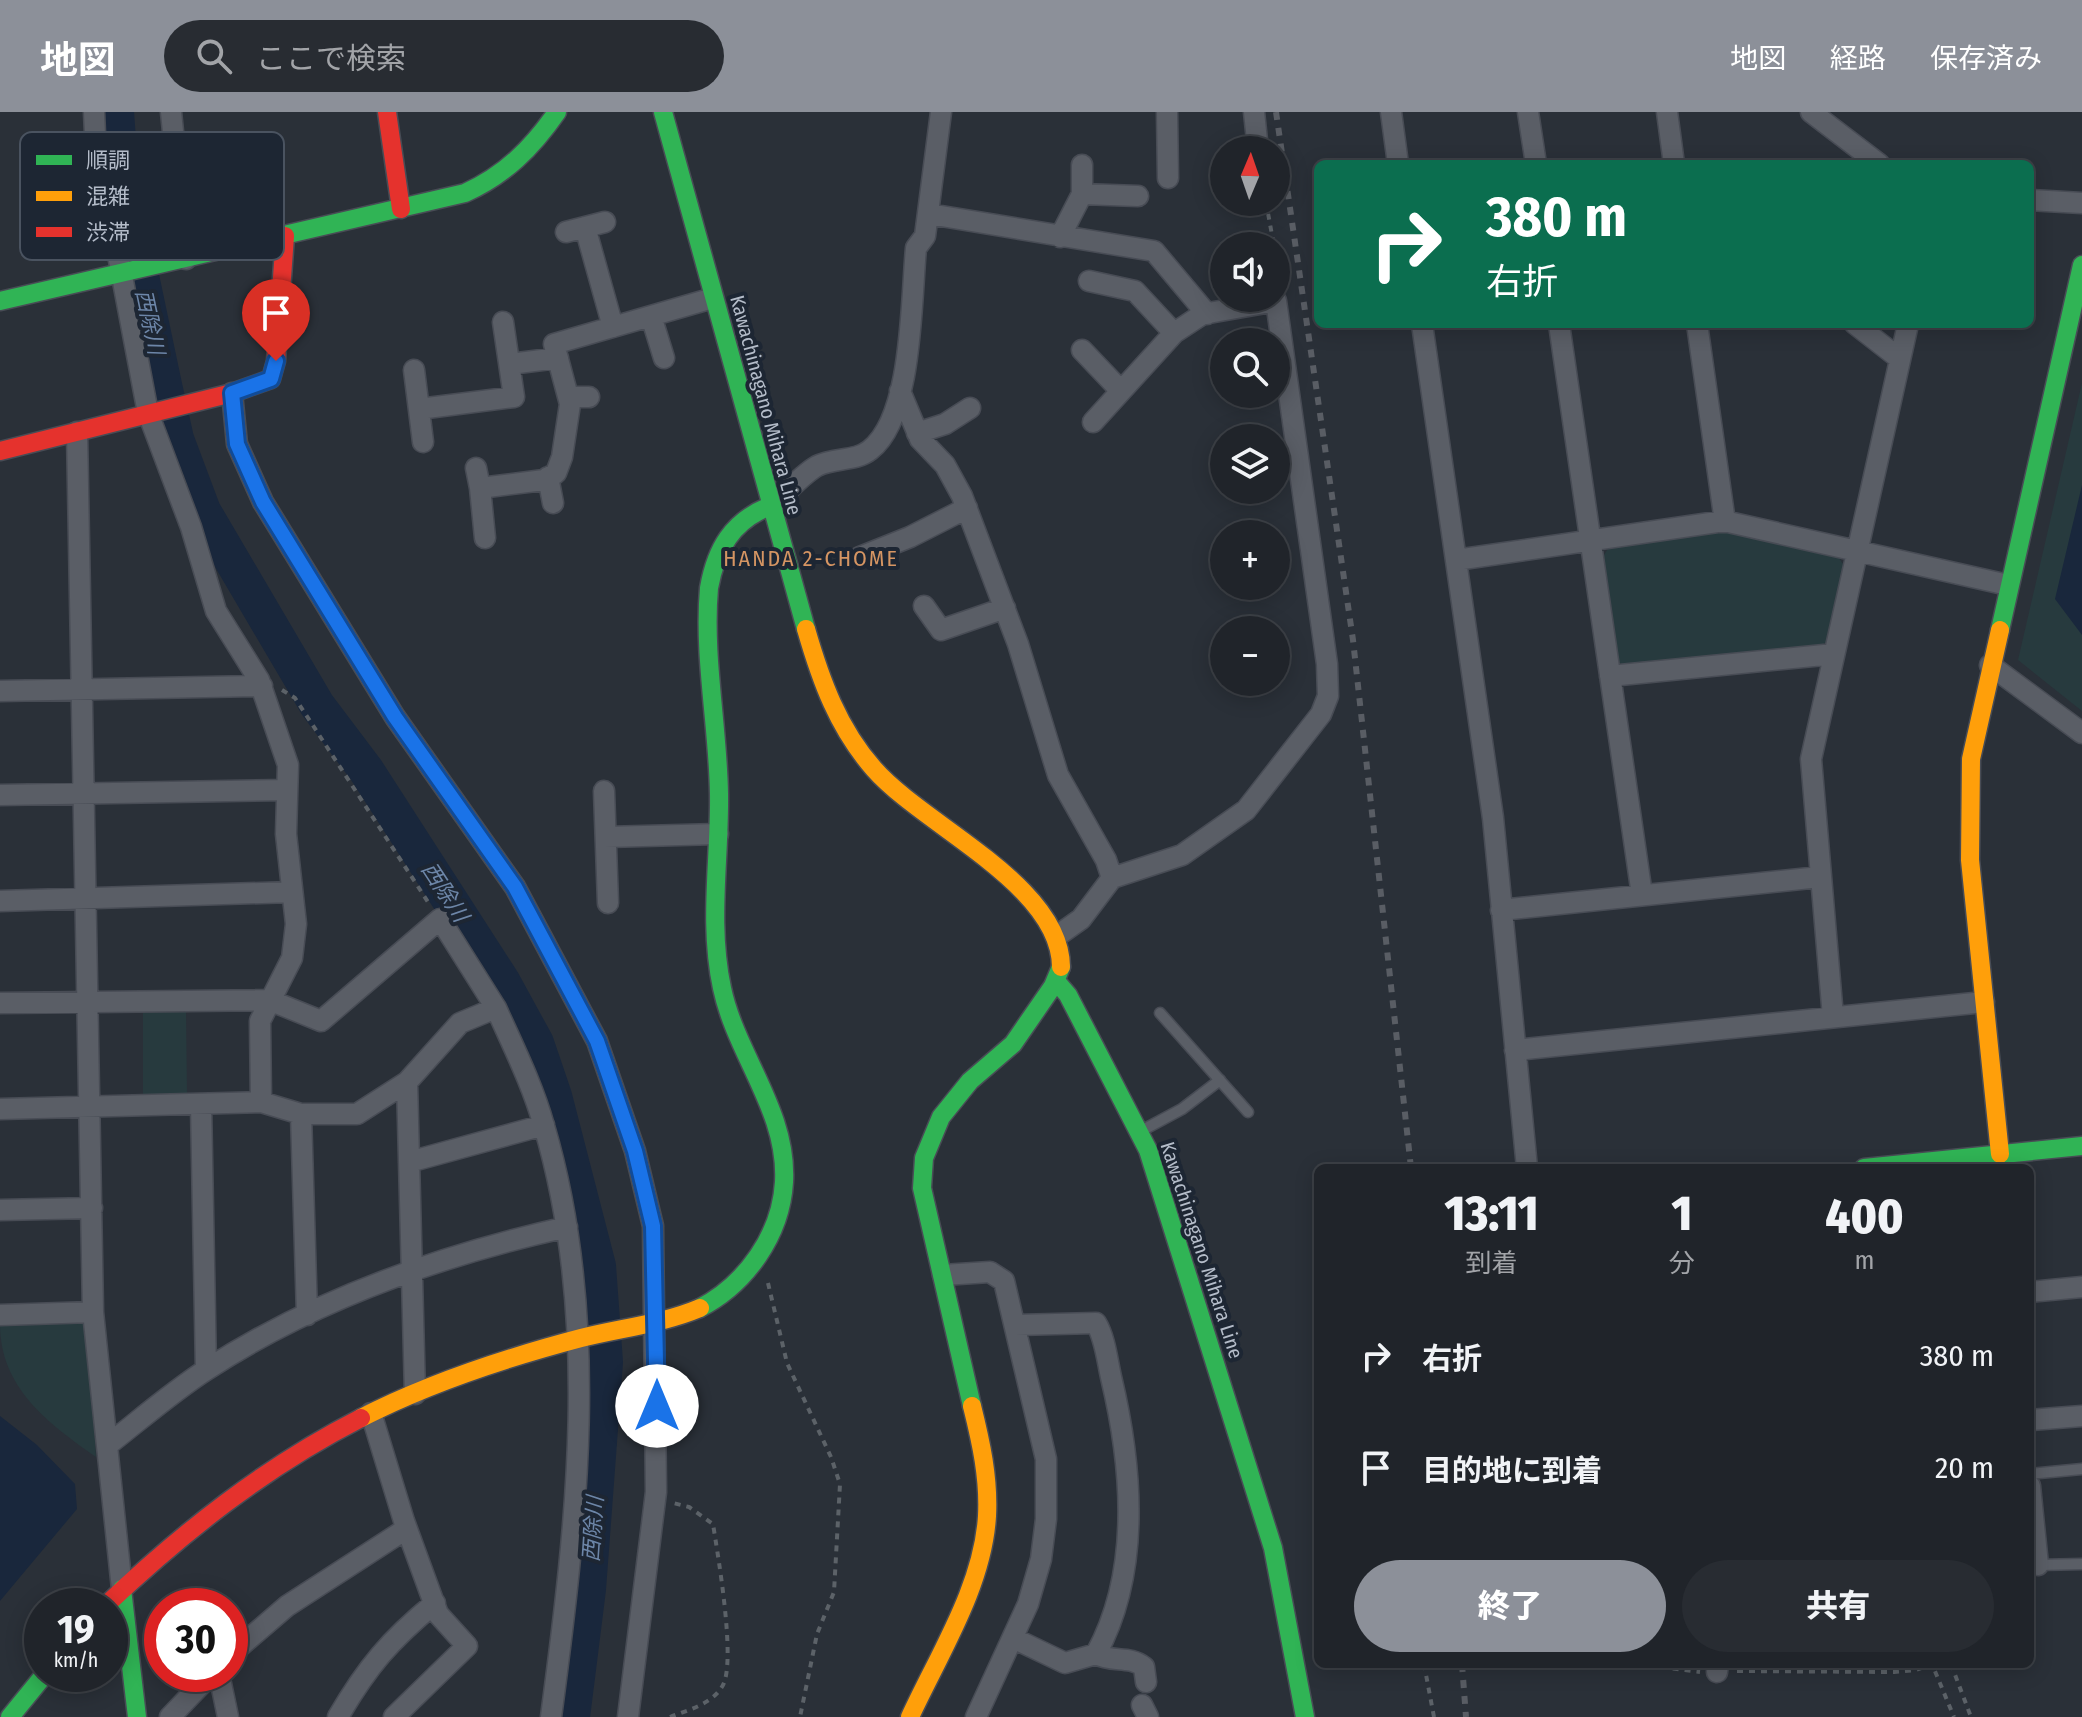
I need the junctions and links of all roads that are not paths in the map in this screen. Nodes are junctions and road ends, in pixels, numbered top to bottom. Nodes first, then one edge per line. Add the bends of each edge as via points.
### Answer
1 (94, 112) edge
2 (171, 112) edge
3 (387, 112) edge
4 (557, 112) edge
5 (663, 112) edge
6 (941, 112) edge
7 (1167, 112) edge
8 (1254, 112) edge
9 (1391, 112) edge
10 (1528, 112) edge
11 (1667, 112) edge
12 (1811, 112) edge
13 (95, 132) edge
14 (173, 132) edge
15 (1257, 136) edge
16 (1397, 160) edge
17 (1535, 160) edge
18 (1673, 160) edge
19 (1874, 160) edge
20 (1082, 165) dead end
21 (1168, 178) dead end
22 (1082, 194) junction
23 (1138, 196) dead end
24 (2034, 200) edge
25 (2082, 203) edge
26 (401, 209) junction
27 (929, 214) junction
28 (585, 227) dead end
29 (285, 236) joint
30 (1060, 237) junction
31 (284, 250) edge
32 (121, 260) edge
33 (182, 260) edge
34 (283, 260) edge
35 (2082, 265) edge
36 (124, 273) junction
37 (1089, 281) dead end
38 (713, 298) junction
39 (0, 301) edge
40 (1207, 314) junction
41 (651, 316) junction
42 (503, 322) dead end
43 (613, 327) junction
44 (1423, 328) edge
45 (1560, 328) edge
46 (1698, 328) edge
47 (1860, 328) edge
48 (1907, 328) edge
49 (1174, 333) junction
50 (1082, 350) dead end
51 (558, 358) junction
52 (664, 358) dead end
53 (1900, 359) junction
54 (510, 364) junction
55 (414, 370) dead end
56 (900, 391) junction
57 (1121, 391) junction
58 (225, 395) junction
59 (970, 408) dead end
60 (419, 409) junction
61 (156, 411) junction
62 (1093, 422) dead end
63 (77, 432) junction
64 (917, 433) junction
65 (423, 442) dead end
66 (0, 451) edge
67 (548, 477) junction
68 (553, 503) dead end
69 (770, 506) junction
70 (967, 508) junction
71 (1725, 522) junction
72 (485, 538) dead end
73 (1590, 541) junction
74 (1856, 551) junction
75 (860, 557) dead end
76 (1456, 560) junction
77 (2008, 585) junction
78 (924, 606) dead end
79 (1005, 608) junction
80 (1834, 654) junction
81 (1990, 665) junction
82 (1610, 676) junction
83 (82, 690) junction
84 (0, 691) edge
85 (263, 691) junction
86 (2082, 733) edge
87 (287, 790) junction
88 (604, 791) dead end
89 (0, 795) edge
90 (84, 795) junction
91 (718, 834) junction
92 (606, 837) junction
93 (1820, 877) junction
94 (1112, 878) junction
95 (292, 892) junction
96 (1642, 895) junction
97 (86, 900) junction
98 (0, 901) edge
99 (608, 903) dead end
100 (1501, 910) junction
101 (1057, 936) junction
102 (1056, 981) junction
103 (269, 1000) junction
104 (88, 1001) junction
105 (1984, 1002) junction
106 (0, 1003) edge
107 (496, 1008) junction
108 (1160, 1013) dead end
109 (1833, 1017) junction
110 (1515, 1050) junction
111 (1220, 1080) junction
112 (407, 1082) junction
113 (261, 1102) junction
114 (201, 1104) junction
115 (90, 1107) junction
116 (0, 1109) edge
117 (1248, 1112) dead end
118 (301, 1114) junction
119 (544, 1125) junction
120 (1140, 1132) junction
121 (2082, 1146) edge
122 (1999, 1161) edge
123 (409, 1162) junction
124 (1527, 1164) edge
125 (1941, 1164) edge
126 (92, 1208) junction
127 (0, 1210) edge
128 (567, 1227) junction
129 (411, 1270) junction
130 (943, 1275) junction
131 (2082, 1287) edge
132 (2034, 1292) edge
133 (93, 1312) junction
134 (0, 1315) edge
135 (307, 1315) junction
136 (652, 1322) junction
137 (1016, 1325) junction
138 (582, 1338) junction
139 (206, 1370) junction
140 (415, 1394) junction
141 (371, 1413) junction
142 (2082, 1416) edge
143 (2034, 1420) edge
144 (109, 1444) junction
145 (2082, 1469) edge
146 (2034, 1474) edge
147 (2034, 1526) edge
148 (406, 1529) junction
149 (2082, 1564) edge
150 (2038, 1565) joint
151 (122, 1588) edge
152 (123, 1588) edge
153 (435, 1603) junction
154 (1013, 1638) junction
155 (128, 1640) edge
156 (248, 1640) edge
157 (1096, 1654) junction
158 (1146, 1682) dead end
159 (30, 1692) edge
160 (194, 1692) edge
161 (223, 1692) edge
162 (10, 1717) edge
163 (137, 1717) edge
164 (170, 1717) edge
165 (228, 1717) edge
166 (338, 1717) edge
167 (394, 1717) edge
168 (551, 1717) edge
169 (628, 1717) edge
170 (910, 1717) edge
171 (976, 1717) edge
172 (1305, 1717) edge

1 - 13 street
2 - 14 street
3 - 26 street
4 - 26 street via 506,173 465,193
5 - 38 street, Kawachinagano Mihara Line
6 - 27 street
7 - 21 street
8 - 15 street
9 - 16 street
10 - 17 street
11 - 18 street
12 - 19 street
20 - 22 street
22 - 23 street
22 - 30 street
24 - 25 street
26 - 29 street
27 - 30 street
27 - 56 street via 925,236 916,248
28 - 43 street
29 - 31 street
30 - 40 street via 1154,251
32 - 36 street
33 - 36 street
34 - 58 street via 271,379
35 - 77 street
36 - 39 street
36 - 61 street
37 - 49 street via 1135,291
38 - 41 street
38 - 69 street, Kawachinagano Mihara Line
40 - 49 street
40 - 94 street via 1276,301 1328,696 1321,714 1246,810 1182,855
41 - 43 street
41 - 52 street
42 - 54 street
43 - 51 street via 554,344
44 - 76 street
45 - 73 street
46 - 71 street
47 - 53 street
48 - 53 street
49 - 57 street
50 - 57 street
51 - 54 street
51 - 67 street via 579,397 556,473
53 - 74 street
54 - 60 street via 514,397
55 - 60 street
56 - 64 street
56 - 69 street via 893,416 872,448 815,467
57 - 62 street
58 - 61 street
58 - 136 street via 237,444 263,502 395,717 515,887 597,1041 635,1151 653,1226
59 - 64 street
60 - 65 street
61 - 63 street
61 - 85 street via 216,611
63 - 66 street
63 - 83 street
64 - 70 street via 945,465
67 - 68 street
67 - 72 street via 478,478
69 - 91 street via 733,528 709,576
69 - 101 street, Kawachinagano Mihara Line via 822,686 851,739 892,789 1007,877
70 - 75 street
70 - 79 street
71 - 73 street
71 - 74 street
73 - 76 street
73 - 82 street
74 - 77 street
74 - 80 street
76 - 100 street
77 - 81 street
78 - 79 street via 941,630
79 - 94 street via 1058,775
80 - 82 street
80 - 93 street via 1811,759
81 - 86 street
81 - 105 street via 1968,794
82 - 96 street
83 - 84 street
83 - 85 street
83 - 90 street
85 - 87 street via 288,765
87 - 90 street
87 - 95 street
88 - 92 street
89 - 90 street
90 - 97 street
91 - 92 street
91 - 136 street via 715,930 725,1003 774,1109 786,1163 784,1190 773,1228 743,1277 715,1300 680,1317
92 - 99 street
93 - 96 street
93 - 109 street
94 - 101 street via 1081,919
95 - 97 street
95 - 103 street via 292,958
96 - 100 street
97 - 98 street
97 - 104 street
100 - 110 street
101 - 102 street via 1061,964
102 - 120 street, Kawachinagano Mihara Line
102 - 130 street via 1005,1054 969,1082 927,1143 922,1188
103 - 104 street
103 - 107 street via 321,1021 440,919
103 - 113 street via 260,1021
104 - 106 street
104 - 115 street
105 - 109 street
105 - 122 street
107 - 112 street via 460,1023
107 - 119 street
108 - 111 lane
109 - 110 street
110 - 124 street
111 - 117 lane
111 - 120 lane
112 - 118 street via 357,1114
112 - 123 street
113 - 114 street
113 - 118 street
114 - 115 street
114 - 139 street
115 - 116 street
115 - 126 street
118 - 135 street
119 - 123 street
119 - 128 street
120 - 172 street, Kawachinagano Mihara Line via 1273,1548
121 - 122 street
122 - 125 street
123 - 129 street
126 - 127 street
126 - 133 street
128 - 129 street
128 - 138 street
129 - 135 street
129 - 140 street
130 - 137 street via 990,1272 1008,1288
130 - 170 street via 985,1460 987,1516 978,1568
131 - 132 street
133 - 134 street
133 - 144 street
135 - 139 street
136 - 138 street
136 - 169 street via 655,1498
137 - 154 street via 1046,1459 1047,1499 1035,1582
137 - 157 street via 1091,1321 1099,1328 1124,1431 1129,1501 1119,1584
138 - 140 street via 493,1363
138 - 168 street via 577,1491
139 - 144 street
140 - 141 street
141 - 148 street
141 - 152 street via 250,1483 154,1556
142 - 143 street
144 - 151 street
145 - 146 lane
147 - 150 street
148 - 153 street
148 - 156 street via 287,1606
149 - 150 lane
153 - 166 street via 367,1668
153 - 167 street via 438,1614 467,1646
154 - 157 street via 1065,1663
154 - 171 street
155 - 163 street
157 - 158 street via 1138,1662
159 - 162 street
160 - 164 street
161 - 165 street

